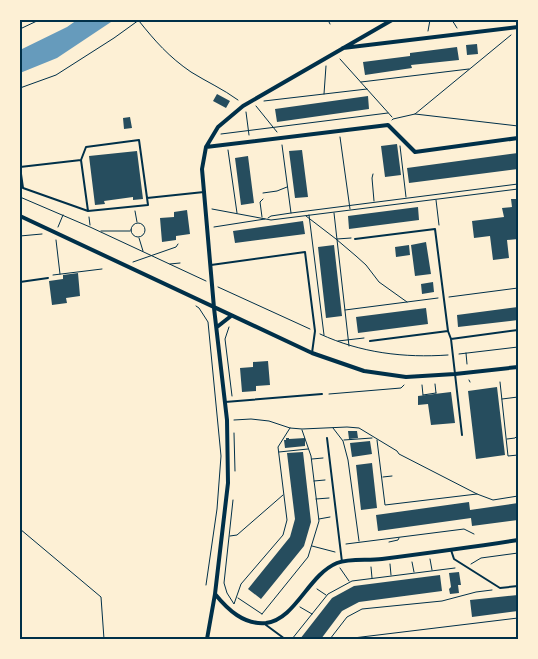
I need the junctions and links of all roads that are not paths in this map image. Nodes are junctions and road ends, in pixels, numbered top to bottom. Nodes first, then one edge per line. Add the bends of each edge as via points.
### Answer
1 (392, 20) edge
2 (518, 27) edge
3 (341, 49) junction
4 (518, 138) edge
5 (206, 147) junction
6 (81, 160) junction
7 (20, 167) edge
8 (204, 192) junction
9 (147, 198) junction
10 (88, 211) junction
11 (20, 216) edge
12 (355, 239) dead end
13 (210, 265) junction
14 (48, 278) road end
15 (20, 282) edge
16 (214, 308) junction
17 (231, 316) junction
18 (217, 327) junction
19 (518, 330) edge
20 (448, 331) junction
21 (451, 339) junction
22 (370, 341) road end
23 (312, 353) junction
24 (518, 367) edge
25 (455, 374) junction
26 (322, 394) road end
27 (225, 402) junction
28 (462, 435) dead end
29 (327, 438) dead end
30 (518, 540) edge
31 (451, 550) junction
32 (342, 562) junction
33 (518, 586) edge
34 (215, 594) junction
35 (264, 623) junction
36 (207, 639) edge
37 (285, 639) edge

1 - 3 street
2 - 3 street
3 - 5 street via 243,106 218,128
4 - 5 street via 415,152 388,125
5 - 8 street via 202,169
6 - 7 lane
6 - 9 lane via 86,147 139,140
6 - 10 lane
7 - 10 lane via 23,188
8 - 9 lane
8 - 13 street
9 - 10 lane via 148,204
11 - 16 street
12 - 20 lane via 435,228
13 - 16 street
13 - 23 lane via 305,252 315,331
14 - 15 lane
16 - 17 street
16 - 18 street
17 - 18 street
17 - 23 street
18 - 27 street
19 - 21 lane
20 - 21 lane
20 - 22 lane
21 - 25 lane
23 - 25 street via 364,371 406,377
24 - 25 street
25 - 28 lane
26 - 27 lane
27 - 34 street via 228,483
29 - 32 lane
30 - 31 street
31 - 32 street
31 - 33 lane via 454,560 500,588
32 - 35 street via 329,567 287,613
34 - 35 street via 234,615
34 - 36 street
35 - 37 lane

